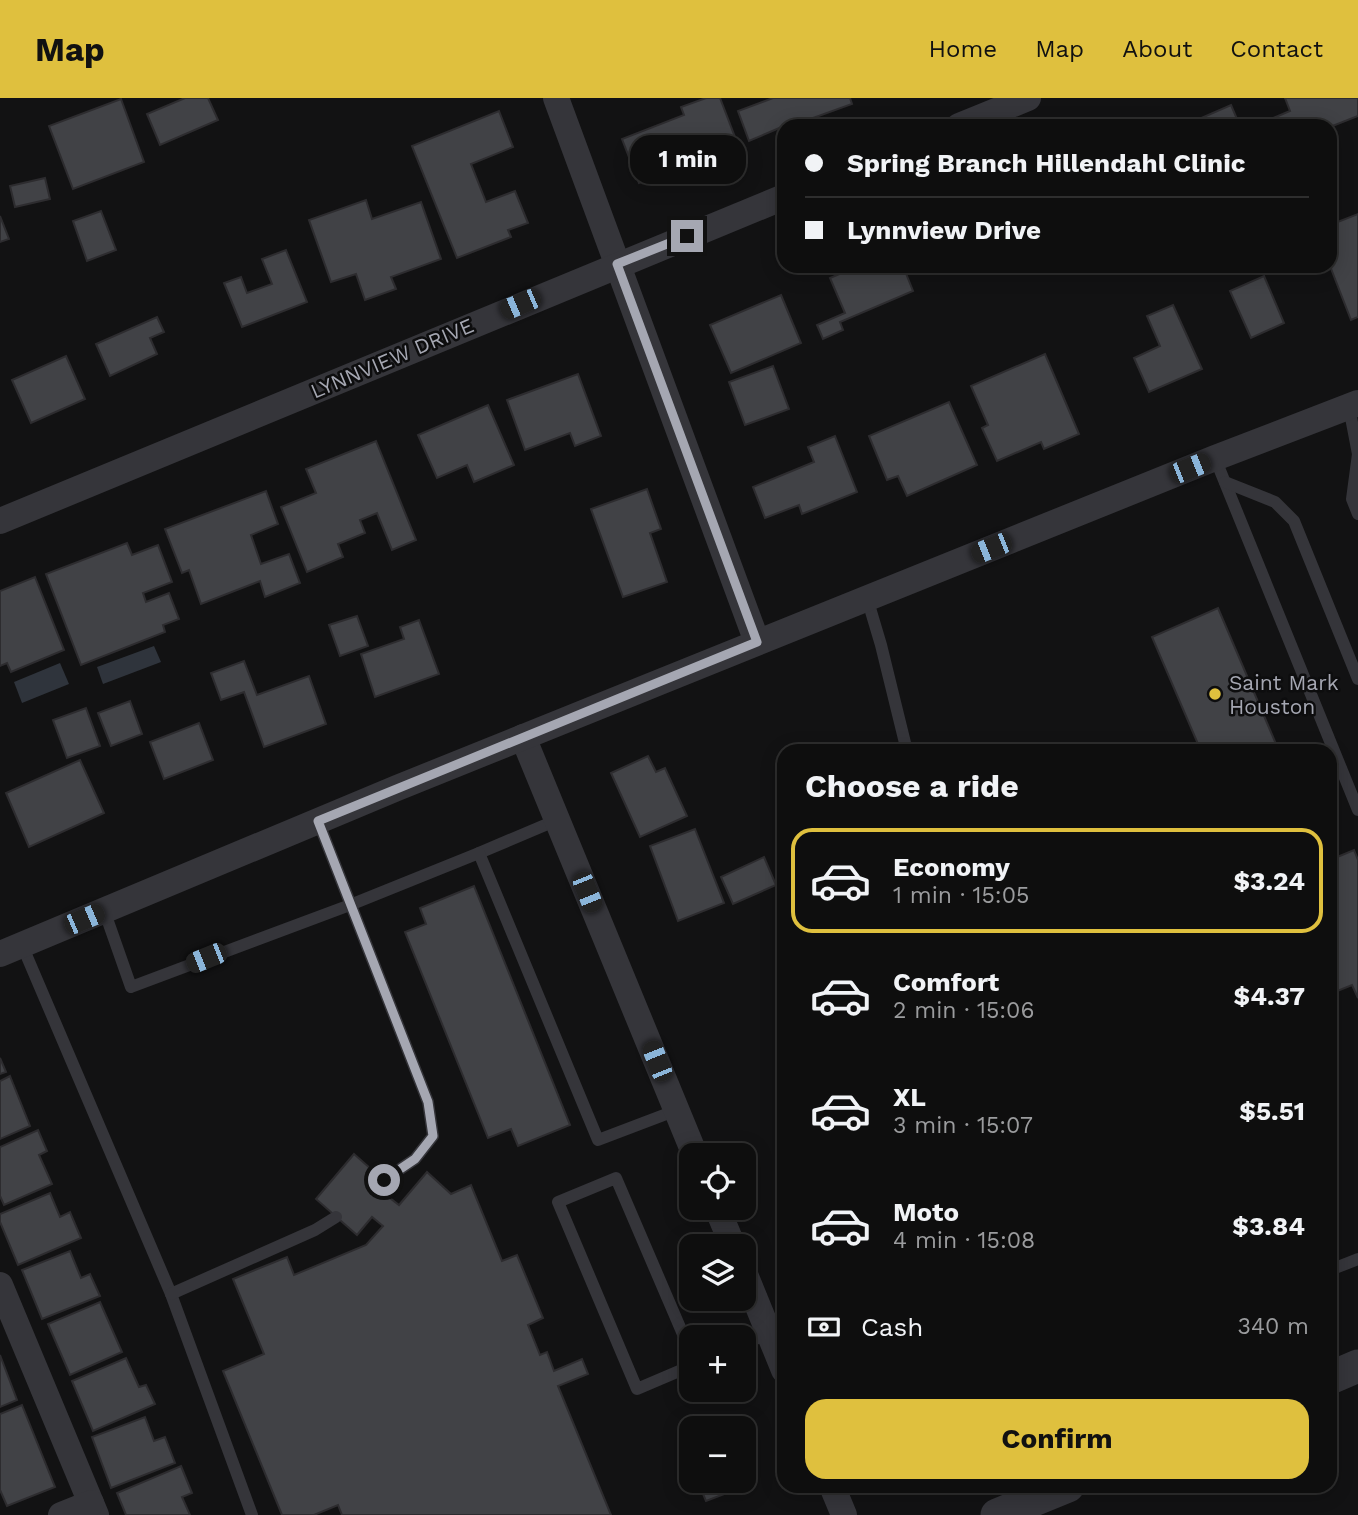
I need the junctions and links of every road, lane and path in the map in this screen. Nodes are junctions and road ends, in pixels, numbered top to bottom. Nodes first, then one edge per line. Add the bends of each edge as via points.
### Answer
1 (556, 98) edge
2 (1028, 98) edge
3 (976, 119) edge
4 (777, 200) edge
5 (617, 264) junction
6 (1353, 405) edge
7 (1358, 454) edge
8 (1220, 470) junction
9 (1358, 514) edge
10 (0, 521) edge
11 (867, 598) junction
12 (757, 642) junction
13 (1358, 679) edge
14 (523, 737) junction
15 (904, 744) edge
16 (1331, 744) edge
17 (1337, 758) edge
18 (1358, 810) edge
19 (557, 820) junction
20 (318, 821) junction
21 (479, 853) junction
22 (350, 905) junction
23 (104, 910) junction
24 (11, 949) edge
25 (677, 1110) junction
26 (690, 1143) edge
27 (384, 1180) dead end
28 (336, 1217) dead end
29 (1358, 1259) edge
30 (1337, 1267) edge
31 (0, 1285) edge
32 (171, 1294) junction
33 (756, 1301) edge
34 (679, 1325) edge
35 (769, 1333) junction
36 (756, 1339) edge
37 (777, 1353) edge
38 (1358, 1366) edge
39 (679, 1371) edge
40 (1337, 1375) edge
41 (835, 1493) edge
42 (1051, 1493) edge
43 (94, 1509) edge
44 (61, 1515) edge
45 (252, 1515) edge
46 (844, 1515) edge
47 (997, 1515) edge

1 - 5 street
2 - 3 street
4 - 5 street, LYNNVIEW DRIVE
5 - 10 street, LYNNVIEW DRIVE
5 - 12 street
6 - 7 lane
6 - 8 street
7 - 9 lane via 1352,499
8 - 11 street
8 - 13 lane via 1275,502 1294,521
8 - 16 lane
11 - 12 street
11 - 15 lane
12 - 14 street
14 - 19 street
14 - 20 street
17 - 18 lane
19 - 21 lane
19 - 25 street
20 - 22 lane
20 - 23 street
21 - 22 lane
21 - 25 lane via 598,1140
22 - 23 lane via 131,987
22 - 27 lane via 428,1102 433,1136 415,1159
23 - 24 street
24 - 32 lane
25 - 26 street
28 - 32 lane
29 - 30 lane
31 - 43 street
32 - 45 lane
33 - 35 street
34 - 39 lane via 616,1178 558,1202 637,1389
35 - 36 lane
35 - 37 street
38 - 40 street
41 - 46 street
42 - 47 street
43 - 44 street

